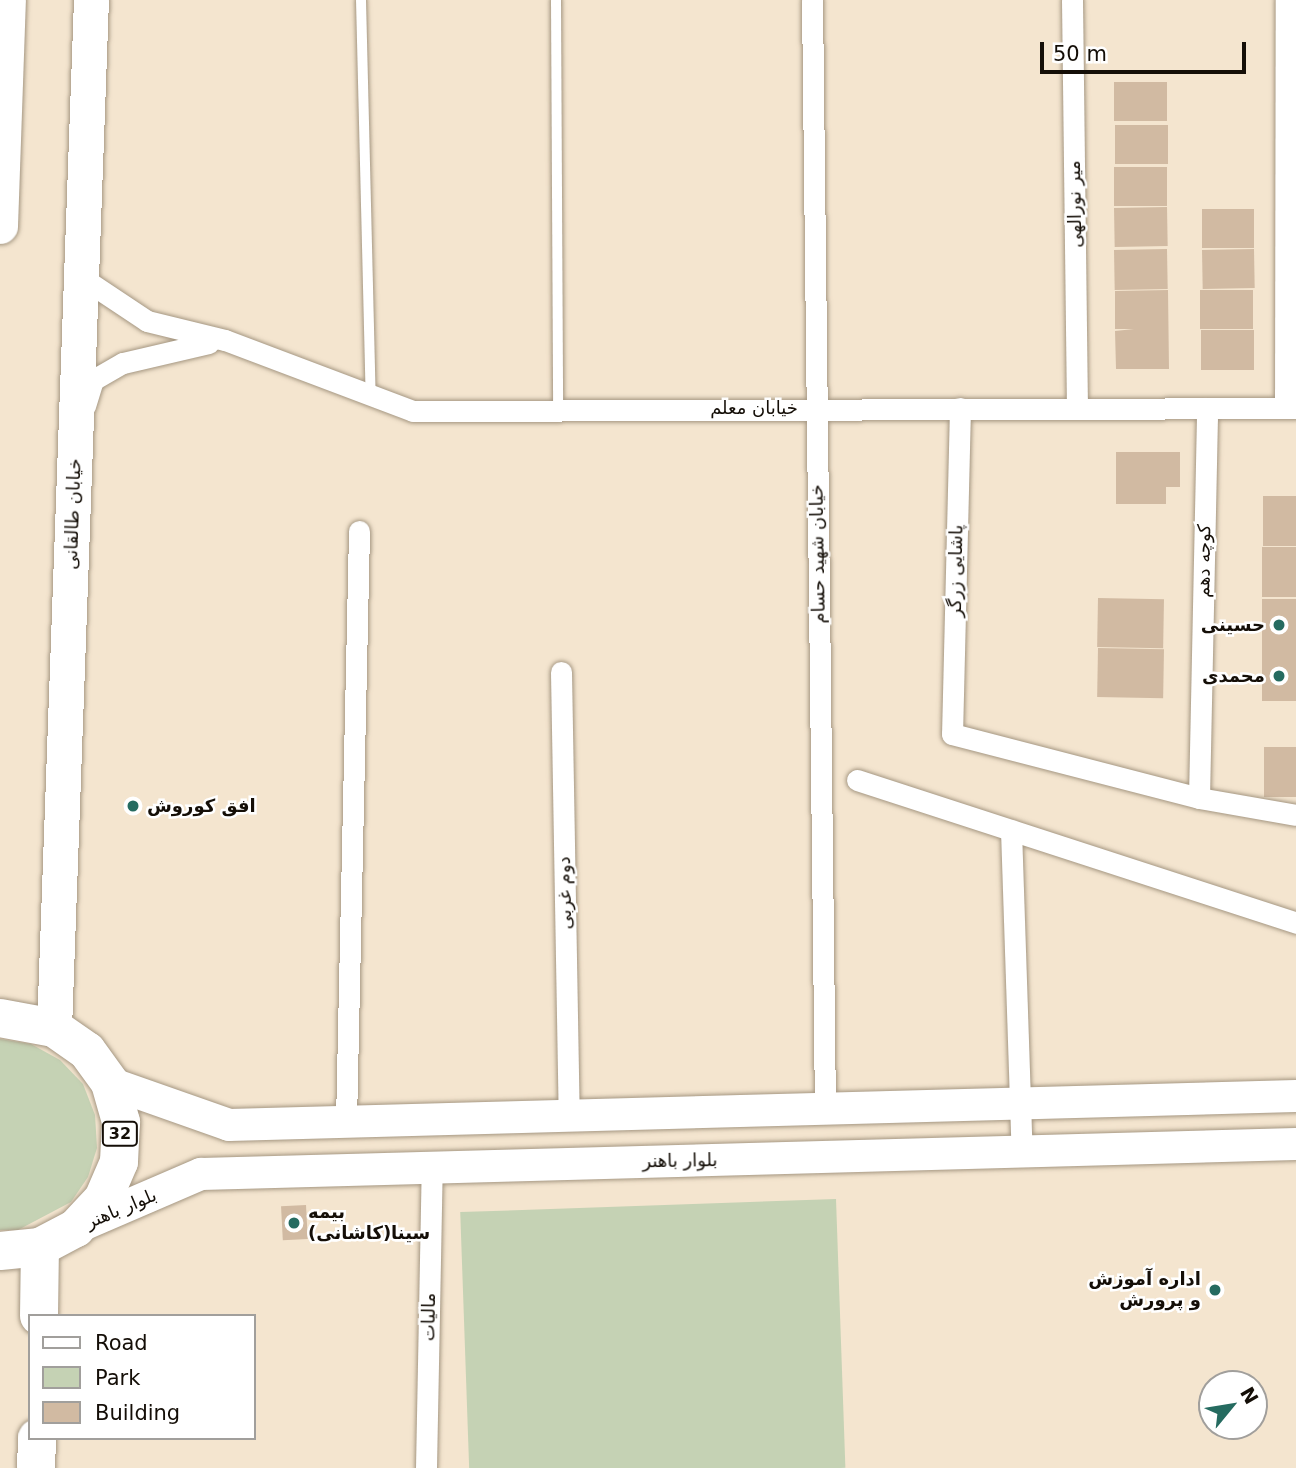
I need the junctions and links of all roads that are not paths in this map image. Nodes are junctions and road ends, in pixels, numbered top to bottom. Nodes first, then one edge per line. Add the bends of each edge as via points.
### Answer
1 (8, 0) edge
2 (91, 0) edge
3 (361, 0) edge
4 (556, 0) edge
5 (811, 0) edge
6 (1072, 0) edge
7 (1286, 0) edge
8 (0, 226) edge
9 (81, 277) junction
10 (225, 340) junction
11 (371, 397) junction
12 (817, 408) junction
13 (960, 408) junction
14 (1077, 408) junction
15 (1207, 408) junction
16 (1291, 408) edge
17 (558, 410) junction
18 (75, 435) junction
19 (359, 531) dead end
20 (561, 672) dead end
21 (857, 780) dead end
22 (1199, 798) junction
23 (1296, 815) edge
24 (1011, 830) junction
25 (1296, 923) edge
26 (0, 1018) edge
27 (54, 1028) junction
28 (110, 1083) junction
29 (1296, 1096) edge
30 (1018, 1103) junction
31 (825, 1108) junction
32 (569, 1115) junction
33 (346, 1122) junction
34 (1296, 1144) edge
35 (1022, 1155) junction
36 (432, 1167) junction
37 (76, 1228) junction
38 (40, 1247) junction
39 (0, 1251) edge
40 (39, 1314) edge
41 (37, 1440) edge
42 (36, 1468) edge
43 (426, 1468) edge

1 - 8 main road
2 - 9 main road, خیابان طالقانی
3 - 11 lane
4 - 17 lane
5 - 12 street, خیابان شهید حسام
6 - 14 street, میر نورالهی
7 - 16 street
9 - 10 street, خیابان معلم via 146,321
9 - 18 main road, خیابان طالقانی
10 - 11 street, خیابان معلم
10 - 18 street via 122,363 93,380
11 - 17 street, خیابان معلم via 413,411
12 - 13 street, خیابان معلم
12 - 17 street, خیابان معلم
12 - 31 street, خیابان شهید حسام
13 - 14 street, خیابان معلم
13 - 22 street, پاشایی زرگر via 952,734
14 - 15 street, خیابان معلم
15 - 16 street, خیابان معلم
15 - 22 street, کوچه دهم
18 - 27 main road, خیابان طالقانی
19 - 33 street
20 - 32 street, دوم غربی
21 - 24 street
22 - 23 street
24 - 25 street
24 - 30 street
26 - 27 highway, 32
27 - 28 highway, 32 via 87,1051
28 - 33 street via 229,1125
28 - 37 highway, 32 via 121,1122 118,1162 103,1199
29 - 30 street
30 - 31 street
30 - 35 street
31 - 32 street
32 - 33 street
34 - 35 street, بلوار باهنر
35 - 36 street, بلوار باهنر
36 - 37 street, بلوار باهنر via 201,1174
36 - 43 street, مالیات
37 - 38 highway, 32
38 - 39 highway, 32
38 - 40 highway
41 - 42 highway

